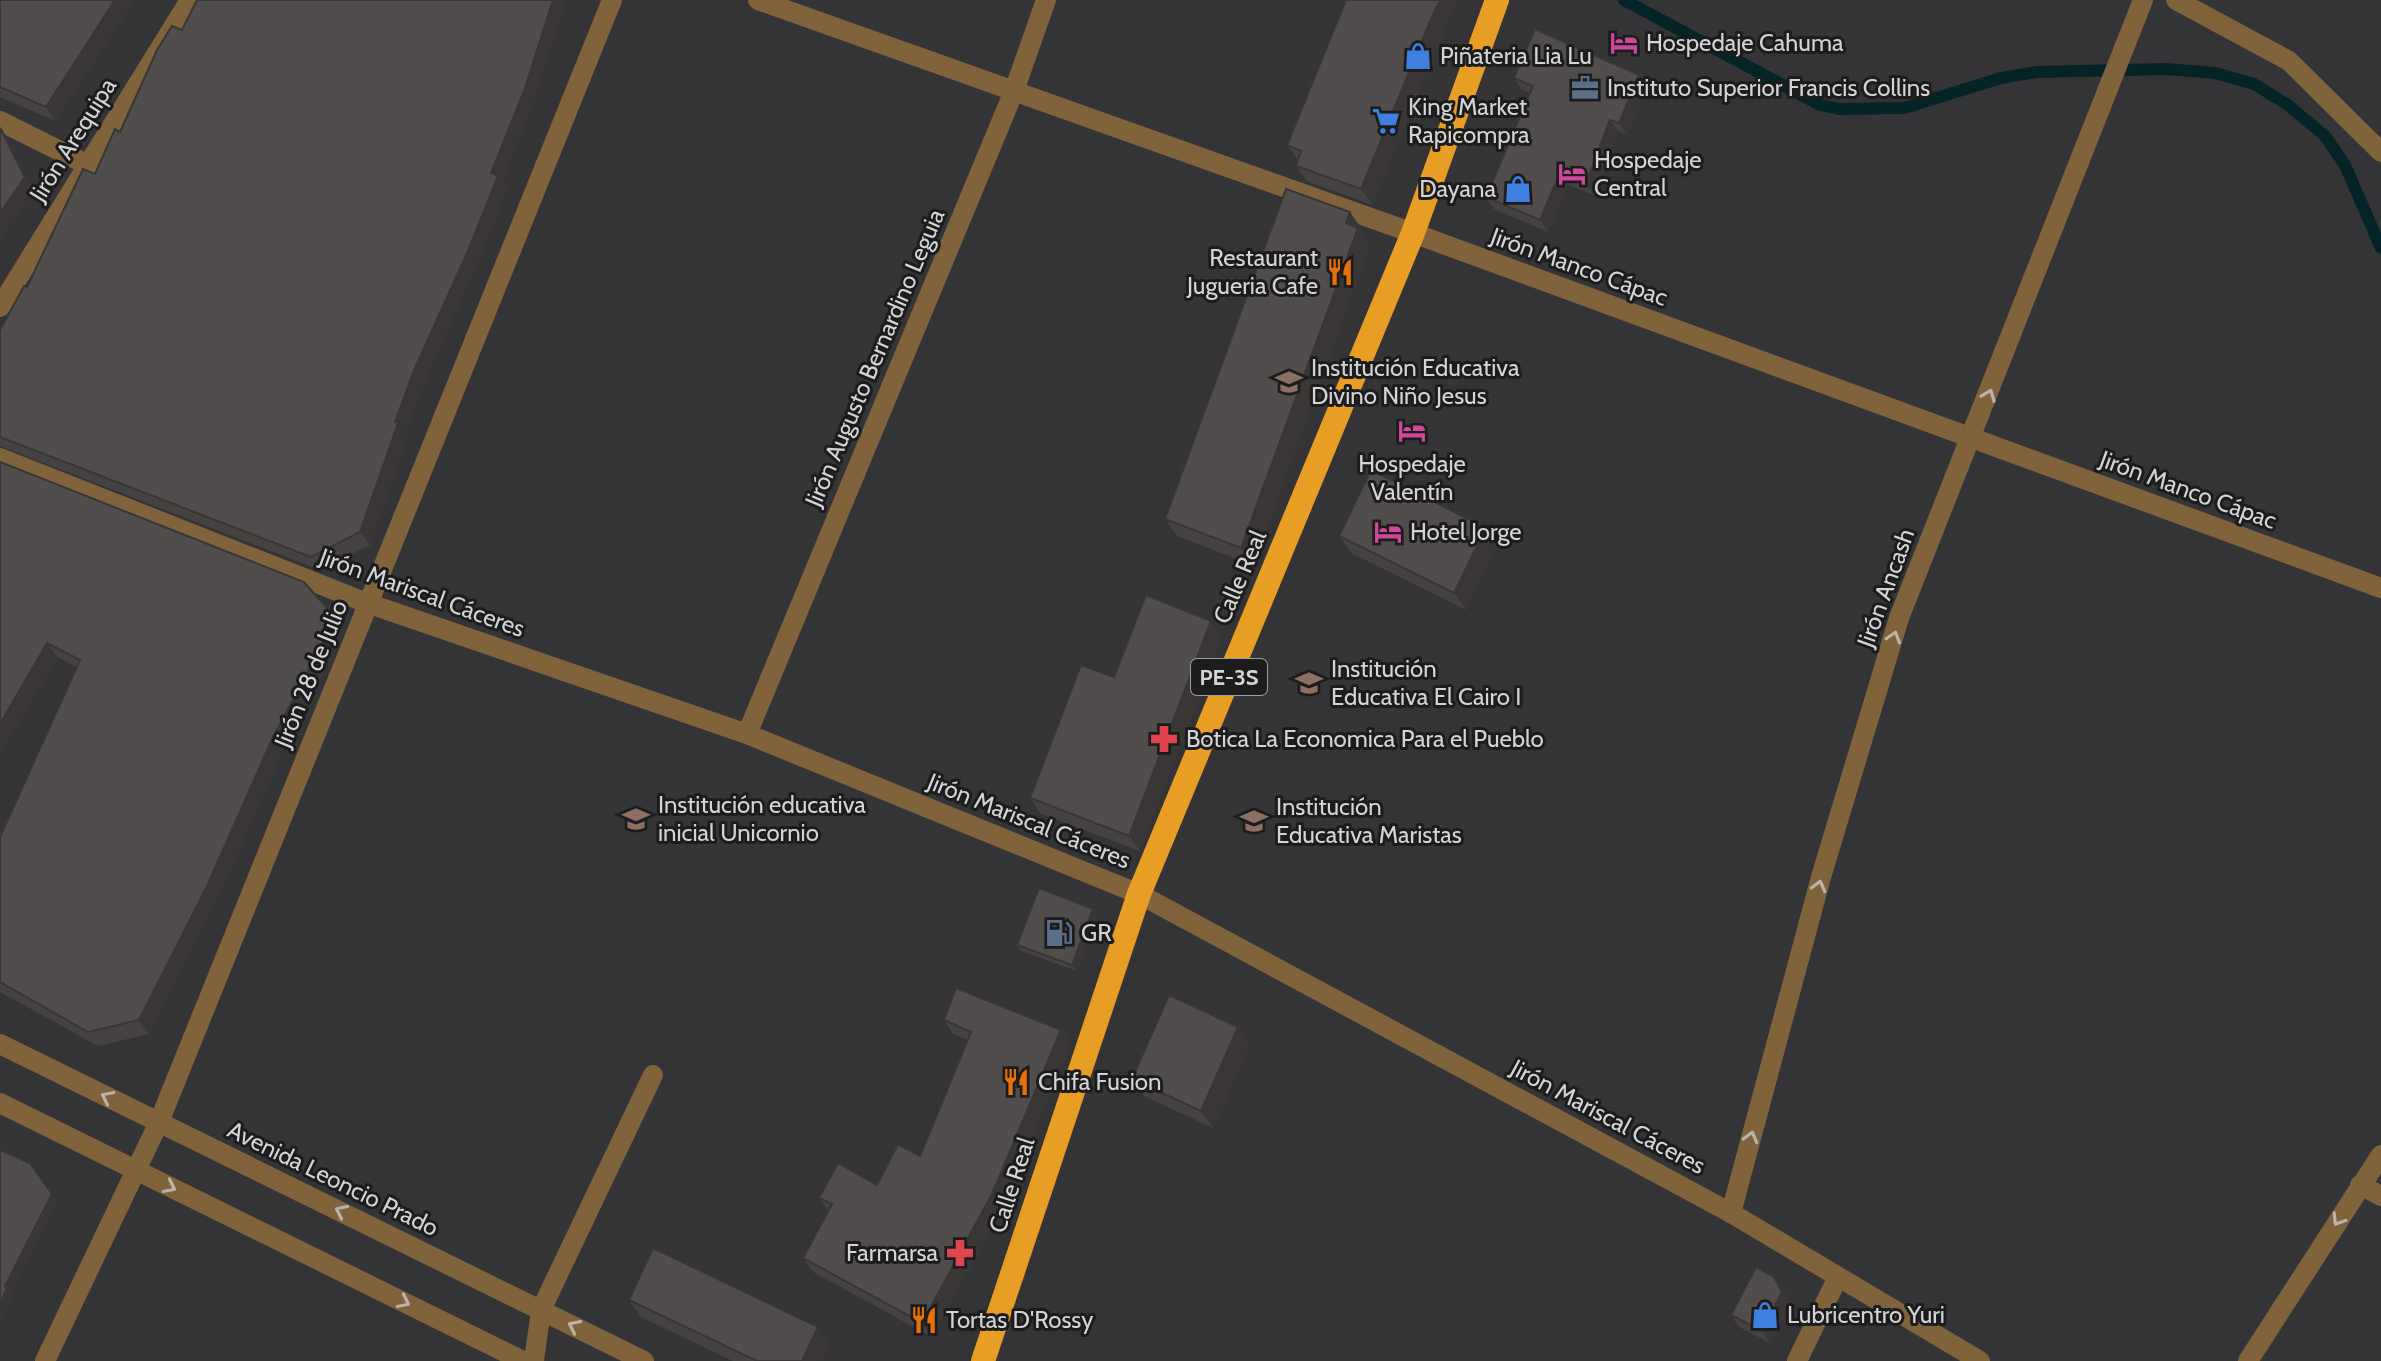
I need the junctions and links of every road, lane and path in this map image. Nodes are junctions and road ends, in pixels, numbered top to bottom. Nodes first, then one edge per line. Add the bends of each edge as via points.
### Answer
1 (190, 0) edge
2 (612, 0) edge
3 (758, 0) edge
4 (1046, 0) edge
5 (1497, 0) edge
6 (2143, 0) edge
7 (2176, 0) edge
8 (1014, 91) junction
9 (0, 121) edge
10 (2381, 152) edge
11 (88, 165) junction
12 (1413, 233) junction
13 (0, 307) edge
14 (1971, 439) junction
15 (0, 458) edge
16 (2381, 588) edge
17 (367, 603) junction
18 (747, 734) junction
19 (1139, 894) junction
20 (0, 1044) edge
21 (653, 1075) dead end
22 (0, 1103) edge
23 (159, 1122) junction
24 (2381, 1155) edge
25 (137, 1171) junction
26 (2360, 1185) junction
27 (2381, 1196) edge
28 (1731, 1213) junction
29 (1838, 1277) junction
30 (541, 1310) junction
31 (45, 1361) edge
32 (523, 1361) edge
33 (534, 1361) edge
34 (644, 1361) edge
35 (983, 1361) edge
36 (1797, 1361) edge
37 (1980, 1361) edge
38 (2248, 1361) edge

1 - 11 street, Jirón Arequipa
2 - 17 street, Jirón 28 de Julio
3 - 8 street, Jirón Manco Cápac
4 - 8 street, Jirón Augusto Bernardino Leguia
5 - 12 highway, Calle Real / PE-3S
14 -> 6 street, Jirón Ancash
7 - 10 street via 2289,61
8 - 12 street, Jirón Manco Cápac
8 - 18 street, Jirón Augusto Bernardino Leguia
9 - 11 street
11 - 13 street, Jirón Arequipa
12 - 14 street, Jirón Manco Cápac
12 - 19 highway, Calle Real / PE-3S
14 - 16 street, Jirón Manco Cápac
28 -> 14 street, Jirón Ancash via 1821,877 1899,618
15 - 17 street, Jirón Mariscal Cáceres
17 - 18 street, Jirón Mariscal Cáceres
17 - 23 street, Jirón 28 de Julio
18 - 19 street, Jirón Mariscal Cáceres
19 - 28 street, Jirón Mariscal Cáceres
19 - 35 highway, Calle Real / PE-3S
23 -> 20 street, Avenida Leoncio Prado
21 - 30 street
22 - 25 street
23 - 25 street, Jirón 28 de Julio
30 -> 23 street, Avenida Leoncio Prado
24 - 26 street
25 - 31 street, Jirón 28 de Julio
25 -> 32 street
26 - 27 street
26 -> 38 street
28 - 29 street, Jirón Mariscal Cáceres
29 - 36 street
29 - 37 street, Jirón Mariscal Cáceres
30 - 33 street
34 -> 30 street, Avenida Leoncio Prado

